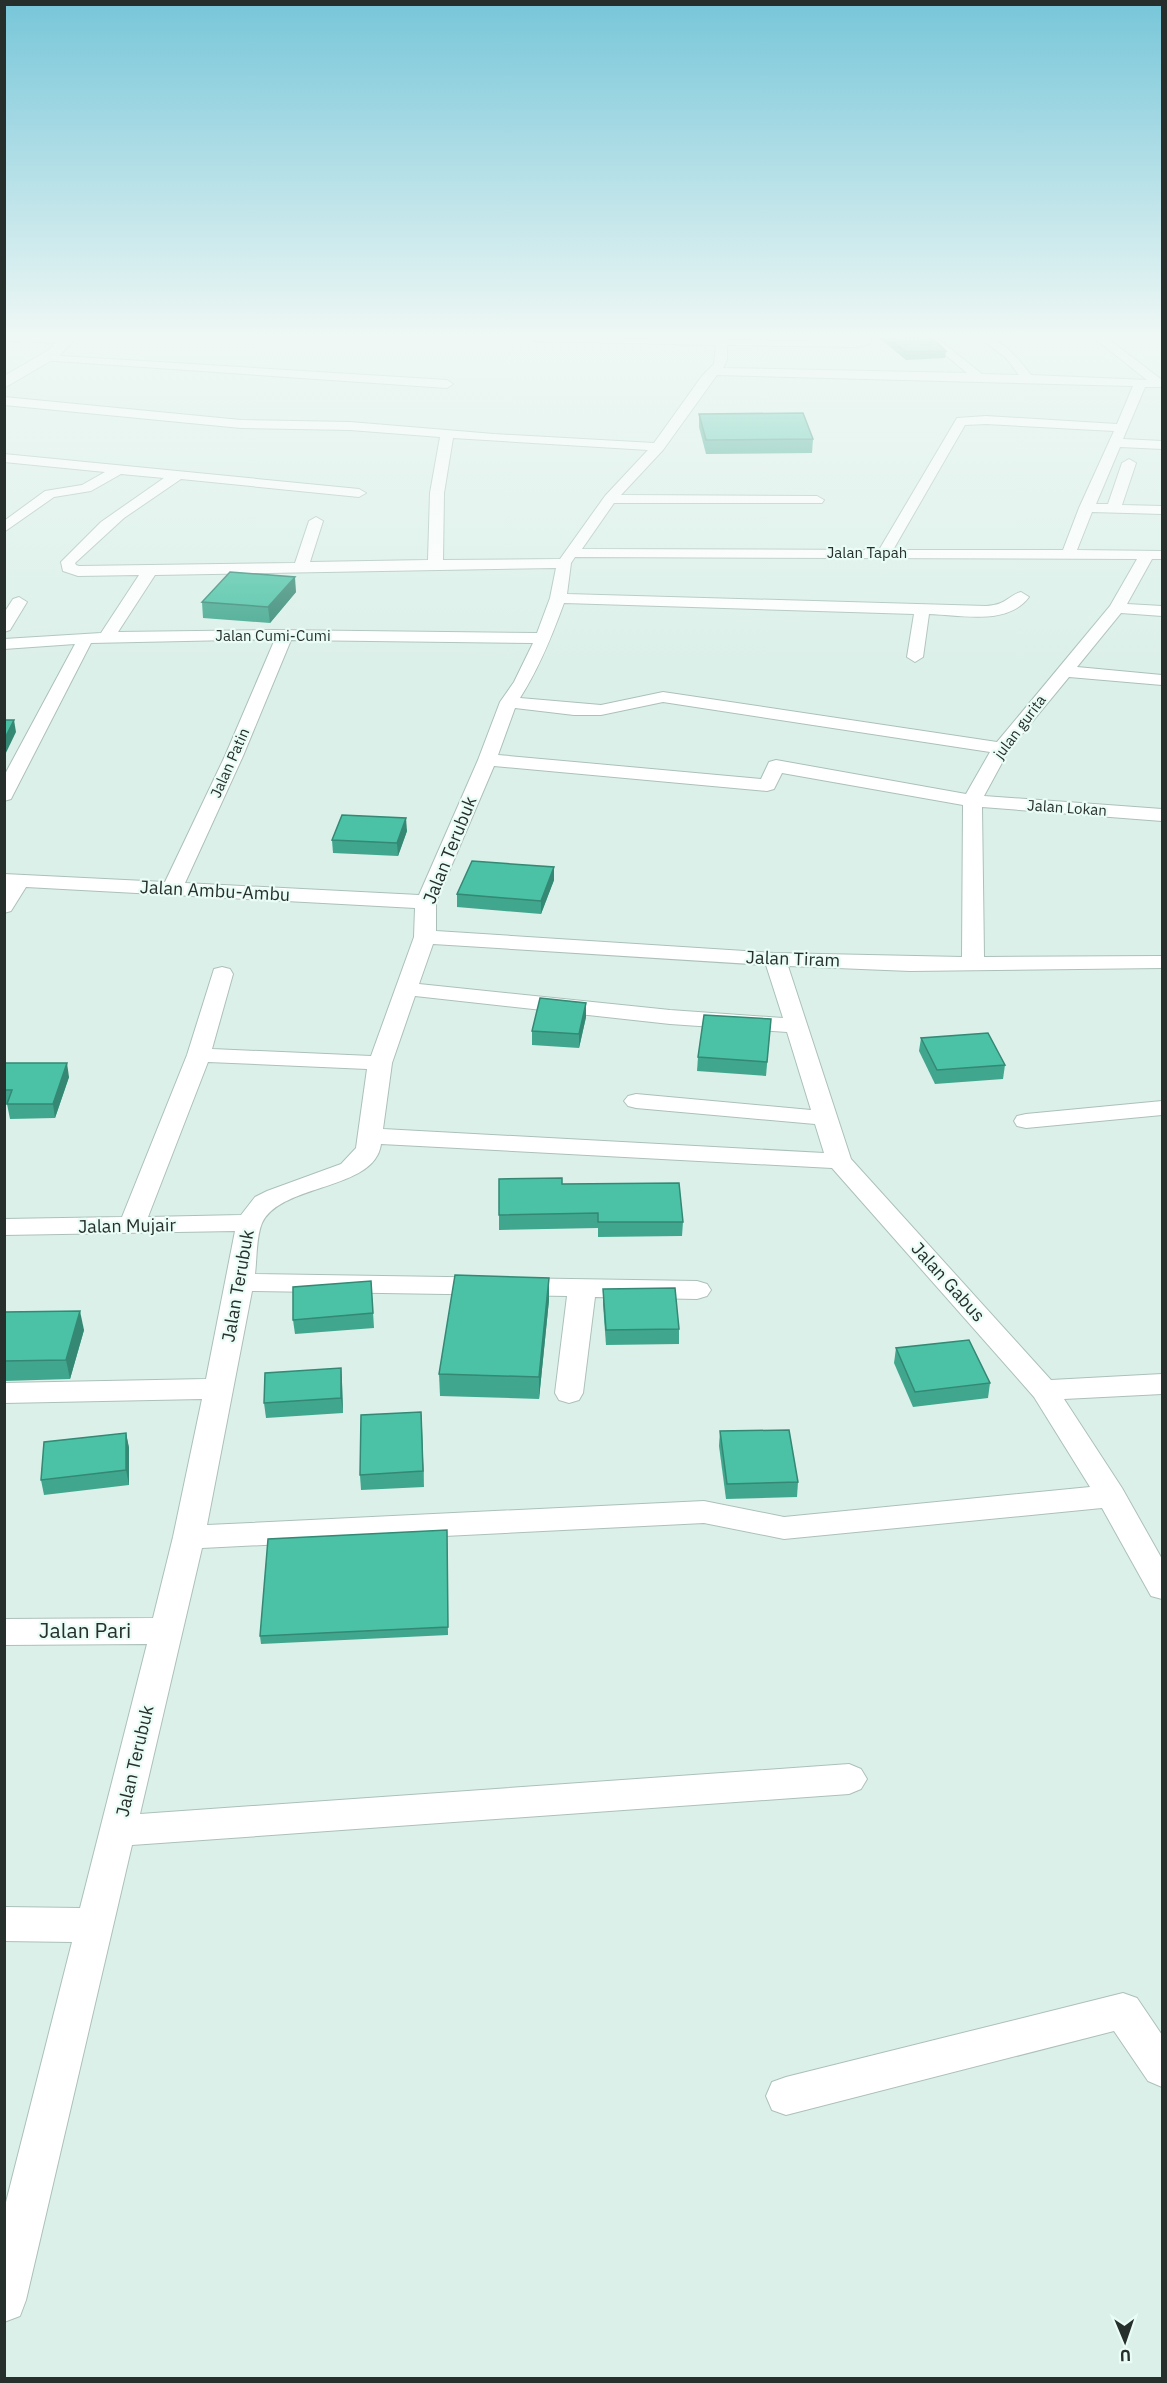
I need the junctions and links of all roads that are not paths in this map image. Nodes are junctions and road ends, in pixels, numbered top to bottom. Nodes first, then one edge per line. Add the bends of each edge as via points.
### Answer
1 (444, 449) edge
2 (656, 449) edge
3 (944, 449) edge
4 (1113, 449) edge
5 (4, 458) edge
6 (1129, 464) dead end
7 (118, 470) junction
8 (177, 476) junction
9 (1099, 480) junction
10 (1121, 482) junction
11 (359, 493) dead end
12 (610, 499) junction
13 (817, 500) dead end
14 (1086, 508) junction
15 (1113, 508) junction
16 (1162, 510) edge
17 (316, 521) dead end
18 (4, 528) edge
19 (884, 552) junction
20 (1069, 553) junction
21 (1155, 554) edge
22 (568, 558) junction
23 (435, 563) junction
24 (301, 567) junction
25 (150, 570) junction
26 (1021, 597) dead end
27 (558, 598) junction
28 (20, 602) dead end
29 (1117, 608) junction
30 (922, 610) junction
31 (1162, 611) edge
32 (4, 627) edge
33 (285, 635) junction
34 (107, 637) junction
35 (86, 638) junction
36 (543, 638) junction
37 (4, 644) edge
38 (915, 657) dead end
39 (1063, 671) junction
40 (1162, 680) edge
41 (509, 702) junction
42 (1001, 748) junction
43 (487, 760) junction
44 (4, 795) edge
45 (972, 801) junction
46 (1162, 815) edge
47 (12, 880) edge
48 (172, 889) junction
49 (426, 902) junction
50 (4, 907) edge
51 (425, 937) junction
52 (775, 959) junction
53 (1162, 962) edge
54 (973, 963) junction
55 (222, 974) dead end
56 (408, 989) junction
57 (795, 1026) junction
58 (199, 1055) junction
59 (380, 1063) junction
60 (636, 1101) dead end
61 (1162, 1108) edge
62 (825, 1118) junction
63 (1026, 1120) dead end
64 (371, 1137) junction
65 (839, 1161) junction
66 (249, 1223) junction
67 (131, 1226) junction
68 (4, 1227) edge
69 (240, 1282) junction
70 (582, 1288) junction
71 (697, 1290) dead end
72 (1162, 1384) edge
73 (219, 1389) junction
74 (1044, 1390) junction
75 (4, 1393) edge
76 (569, 1394) dead end
77 (1111, 1496) junction
78 (189, 1537) junction
79 (1162, 1587) edge
80 (166, 1631) junction
81 (4, 1632) edge
82 (849, 1779) dead end
83 (119, 1831) junction
84 (4, 1924) edge
85 (96, 1925) junction
86 (1162, 2068) edge
87 (786, 2097) dead end
88 (4, 2300) edge

1 - 23 street via 437,493
2 - 12 street, Jalan Terubuk
3 - 19 street
4 - 9 street
5 - 7 street
6 - 10 street
7 - 8 street
7 - 18 street via 86,488 50,494
8 - 11 street
8 - 25 street, Jalan Tapah via 110,520 87,540 67,566 78,571
9 - 10 street
9 - 14 street
10 - 15 street
12 - 13 street
12 - 22 street, Jalan Terubuk
14 - 15 street
14 - 20 street
15 - 16 street
17 - 24 street
19 - 20 street, Jalan Tapah
19 - 22 street, Jalan Tapah
20 - 21 street, Jalan Tapah
21 - 29 street, julan gurita
22 - 23 street, Jalan Tapah
22 - 27 street, Jalan Terubuk
23 - 24 street, Jalan Tapah
24 - 25 street, Jalan Tapah
25 - 34 street
26 - 30 street via 1004,609
27 - 30 street
27 - 36 street, Jalan Terubuk
28 - 32 street
29 - 31 street
29 - 39 street, julan gurita
30 - 38 street
33 - 34 street, Jalan Cumi-Cumi
33 - 36 street, Jalan Cumi-Cumi
33 - 48 street, Jalan Patin
34 - 35 street, Jalan Cumi-Cumi
35 - 37 street, Jalan Cumi-Cumi
35 - 44 street
36 - 41 street, Jalan Terubuk
39 - 40 street
39 - 42 street, julan gurita
41 - 42 street via 595,710 663,697
41 - 43 street, Jalan Terubuk
42 - 45 street, julan gurita
43 - 45 street, Jalan Lokan via 767,786 776,766
43 - 49 street, Jalan Terubuk
45 - 46 street, Jalan Lokan
45 - 54 street, julan gurita
47 - 48 street, Jalan Ambu-Ambu
47 - 50 street
48 - 49 street, Jalan Ambu-Ambu
49 - 51 street, Jalan Terubuk
51 - 52 street, Jalan Tiram
51 - 56 street, Jalan Terubuk
52 - 54 street, Jalan Tiram
52 - 57 street, Jalan Gabus
53 - 54 street, Jalan Tiram
55 - 58 street
56 - 57 street via 681,1019
56 - 59 street, Jalan Terubuk
57 - 62 street, Jalan Gabus
58 - 59 street
58 - 67 street
59 - 64 street, Jalan Terubuk
60 - 62 street
61 - 63 street
62 - 65 street, Jalan Gabus
64 - 65 street
64 - 66 street, Jalan Terubuk via 368,1150 350,1170 276,1196 264,1203
65 - 74 street, Jalan Gabus
66 - 67 street, Jalan Mujair
66 - 69 street, Jalan Terubuk
67 - 68 street, Jalan Mujair
69 - 70 street
69 - 73 street, Jalan Terubuk
70 - 71 street
70 - 76 street
72 - 74 street
73 - 75 street
73 - 78 street, Jalan Terubuk
74 - 77 street, Jalan Gabus
77 - 78 street via 784,1528 705,1512
77 - 79 street, Jalan Gabus
78 - 80 street, Jalan Terubuk
80 - 81 street, Jalan Pari
80 - 83 street, Jalan Terubuk
82 - 83 street
83 - 85 street, Jalan Terubuk
84 - 85 street
85 - 88 street, Jalan Terubuk
86 - 87 street via 1123,2011

